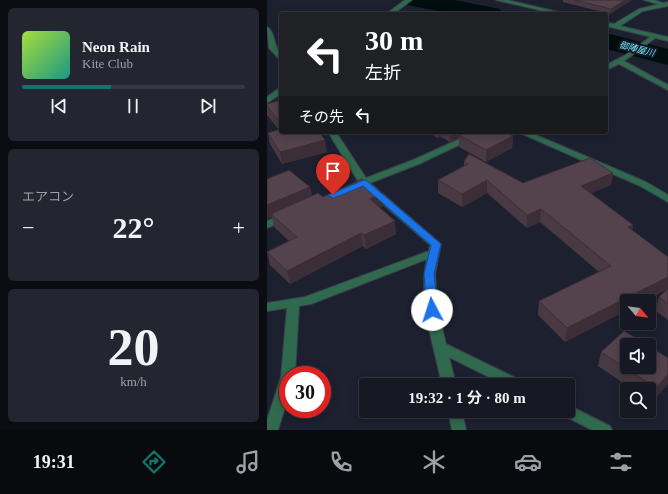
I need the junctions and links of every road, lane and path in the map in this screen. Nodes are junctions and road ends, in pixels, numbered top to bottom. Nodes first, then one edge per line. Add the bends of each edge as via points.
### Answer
1 (409, 0) edge
2 (499, 0) edge
3 (647, 0) edge
4 (666, 4) edge
5 (392, 12) edge
6 (555, 12) edge
7 (608, 24) edge
8 (615, 26) junction
9 (267, 28) edge
10 (652, 38) junction
11 (668, 39) edge
12 (269, 49) edge
13 (279, 56) edge
14 (619, 61) junction
15 (608, 67) edge
16 (668, 88) edge
17 (279, 92) edge
18 (267, 101) edge
19 (333, 134) edge
20 (478, 134) edge
21 (527, 134) edge
22 (364, 182) junction
23 (352, 187) edge
24 (668, 199) edge
25 (296, 212) edge
26 (267, 225) edge
27 (433, 254) junction
28 (293, 304) junction
29 (267, 307) edge
30 (441, 347) junction
31 (448, 378) edge
32 (503, 378) edge
33 (575, 415) edge
34 (456, 418) edge
35 (271, 430) edge
36 (459, 430) edge
37 (605, 430) edge

1 - 5 street
2 - 6 street
3 - 4 street
4 - 8 street via 641,10
7 - 8 street
8 - 10 street
9 - 12 street
10 - 11 street
10 - 14 street
12 - 13 street
14 - 15 street
14 - 16 street
17 - 18 street
19 - 22 street
20 - 22 street
21 - 24 street via 643,184
22 - 23 street
22 - 27 street via 436,244
25 - 26 street
27 - 28 street
27 - 30 street via 429,274 432,310
28 - 29 street
28 - 35 street via 288,377
30 - 31 street
30 - 32 street
33 - 37 street
34 - 36 street

